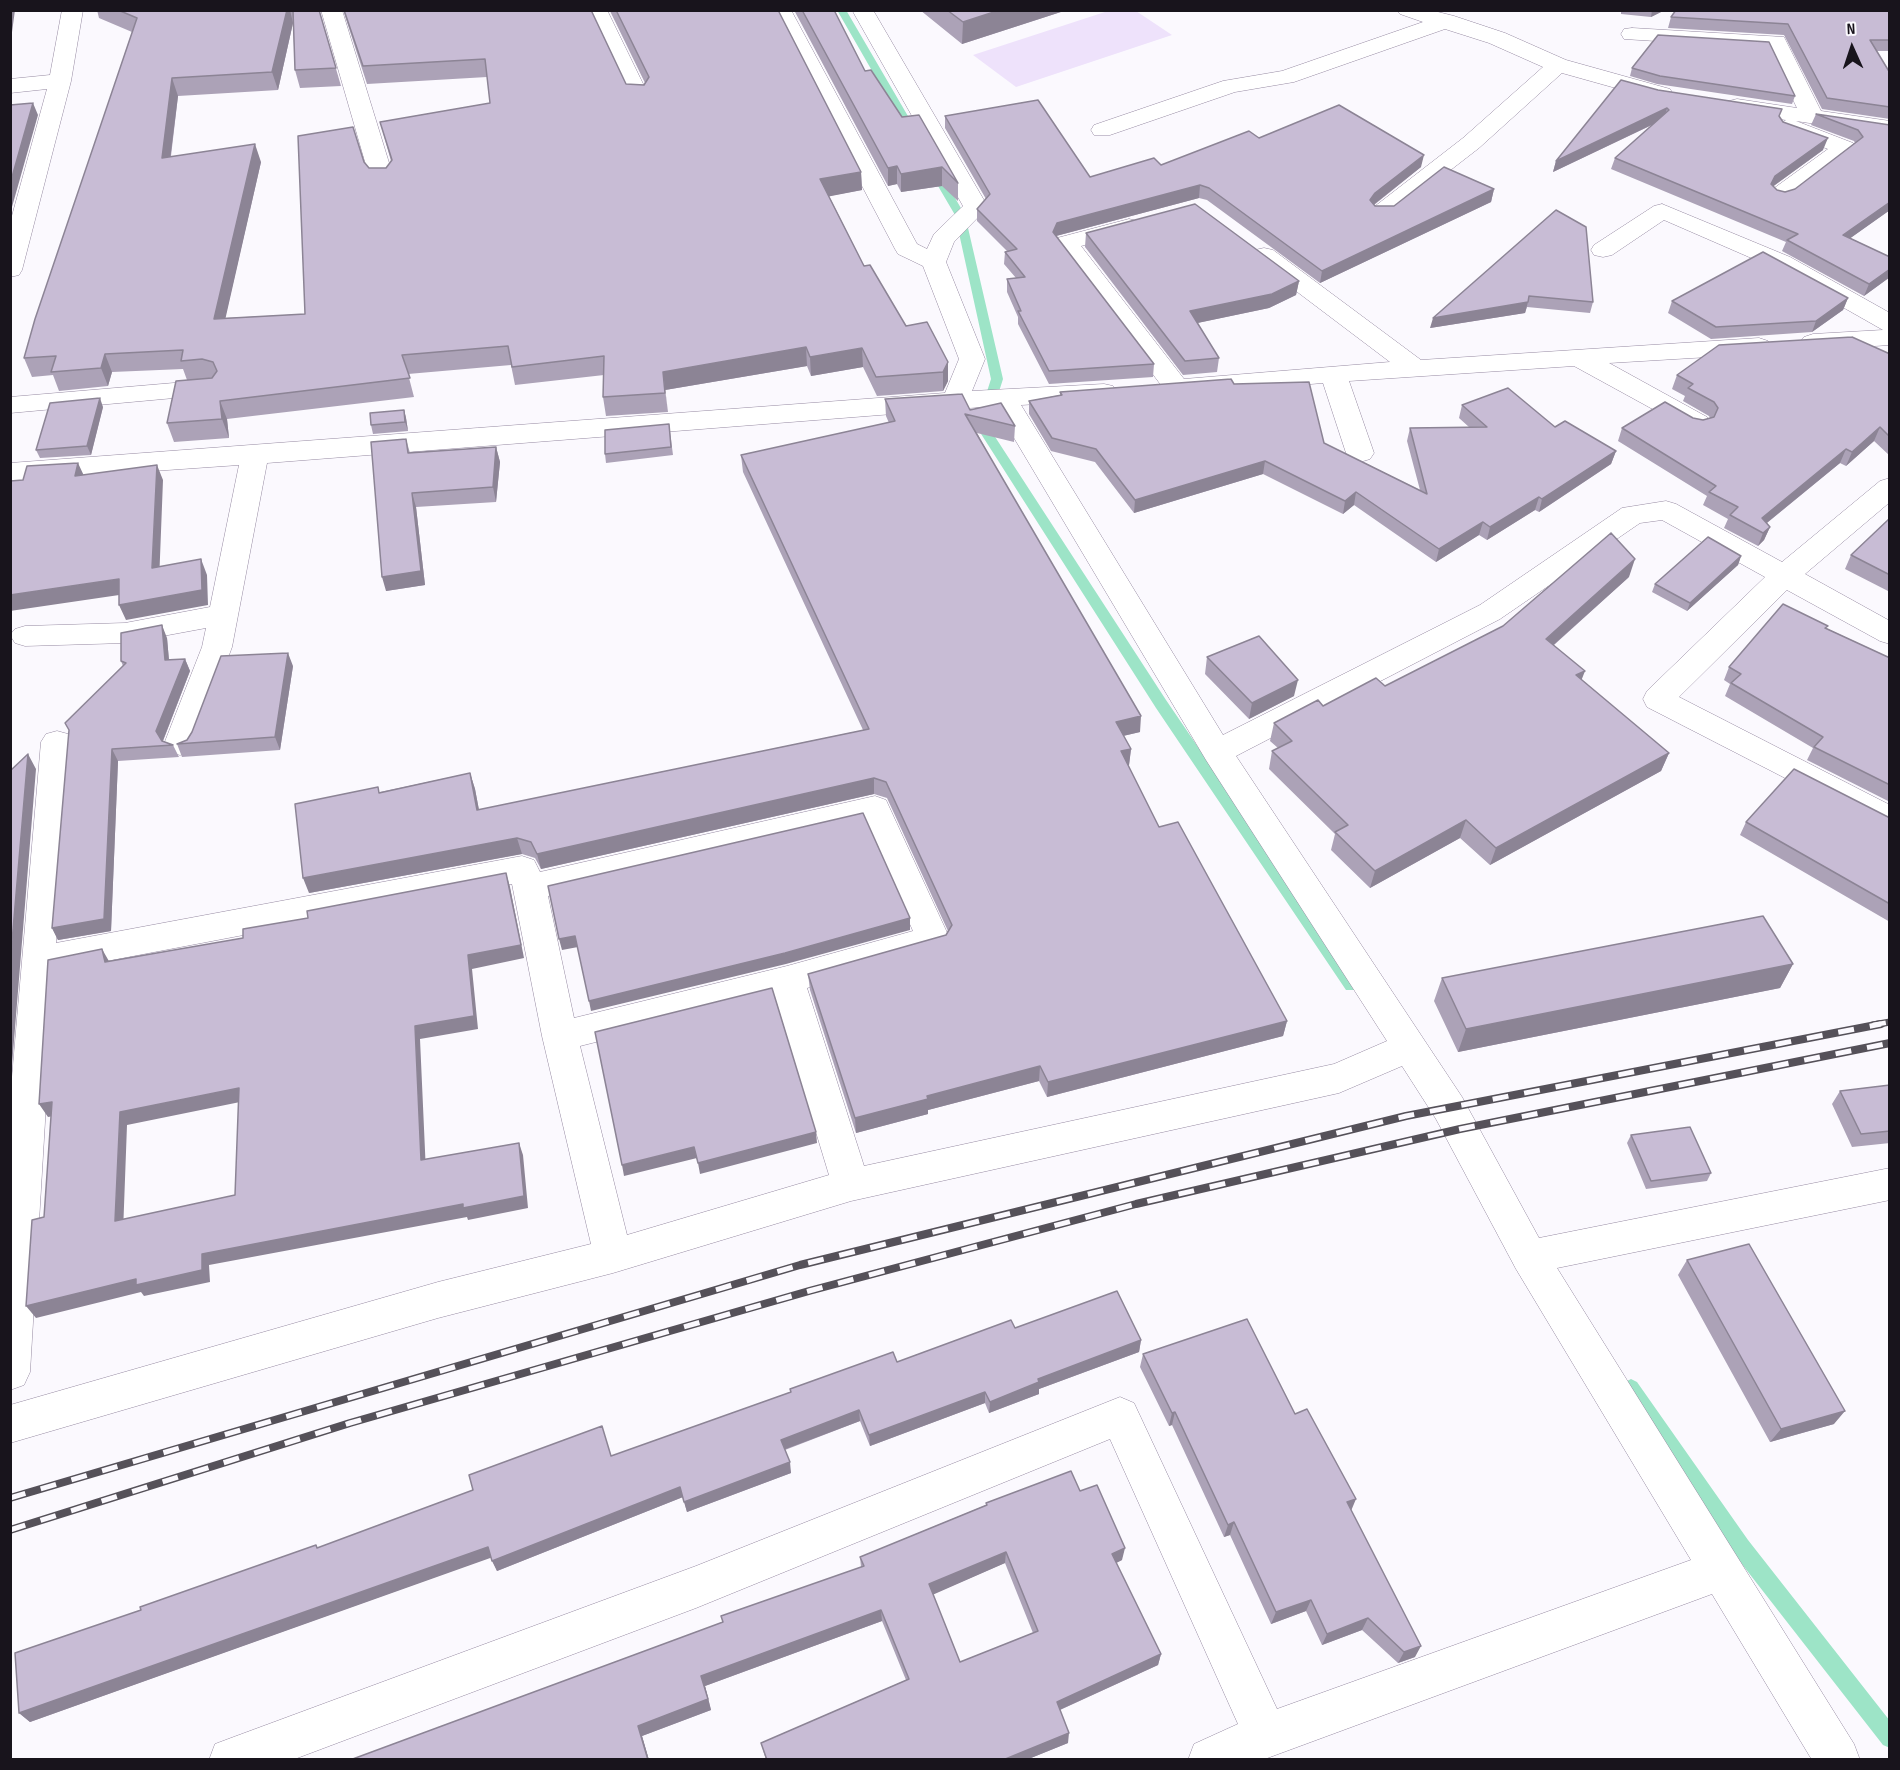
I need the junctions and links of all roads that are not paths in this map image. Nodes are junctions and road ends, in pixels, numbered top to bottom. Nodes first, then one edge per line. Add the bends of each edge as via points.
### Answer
1 (73, 10) edge
2 (331, 10) edge
3 (592, 10) edge
4 (780, 10) edge
5 (862, 10) edge
6 (1407, 10) edge
7 (1446, 21) junction
8 (1632, 33) dead end
9 (1558, 65) junction
10 (60, 81) junction
11 (10, 86) edge
12 (638, 96) edge
13 (1678, 96) edge
14 (1714, 102) edge
15 (1761, 110) junction
16 (1812, 116) junction
17 (1890, 128) edge
18 (1102, 130) dead end
19 (22, 178) edge
20 (382, 179) edge
21 (1781, 194) edge
22 (1382, 212) edge
23 (1154, 219) edge
24 (1245, 242) edge
25 (1603, 250) dead end
26 (934, 262) junction
27 (10, 270) edge
28 (1890, 324) edge
29 (1890, 337) edge
30 (1578, 357) junction
31 (1415, 368) junction
32 (1333, 374) junction
33 (1176, 387) junction
34 (209, 388) edge
35 (1004, 399) junction
36 (955, 400) junction
37 (10, 405) edge
38 (1698, 423) edge
39 (1360, 453) dead end
40 (255, 455) junction
41 (10, 472) edge
42 (1890, 487) edge
43 (1784, 576) junction
44 (225, 614) junction
45 (1890, 634) edge
46 (25, 636) dead end
47 (57, 742) dead end
48 (180, 744) edge
49 (1217, 752) junction
50 (1890, 820) edge
51 (530, 887) junction
52 (38, 960) junction
53 (787, 980) junction
54 (560, 1036) junction
55 (1410, 1047) junction
56 (1890, 1184) edge
57 (851, 1185) junction
58 (614, 1257) junction
59 (1529, 1257) junction
60 (10, 1372) edge
61 (10, 1424) edge
62 (1721, 1570) junction
63 (1266, 1735) junction
64 (231, 1760) edge
65 (1210, 1760) edge
66 (1838, 1760) edge

1 - 10 street
2 - 20 street
3 - 12 street via 601,16
4 - 26 street via 907,249
5 - 26 street via 976,207 943,240
6 - 7 street
7 - 9 street
7 - 18 street via 1286,77 1231,86
8 - 16 street via 1776,42
9 - 13 street
9 - 22 street via 1471,143
10 - 11 street
10 - 19 street
14 - 15 street
15 - 16 street
15 - 21 street via 1785,126 1845,148
16 - 17 street
19 - 27 street
23 - 33 street via 1066,243
24 - 31 street
25 - 28 street via 1662,211 1781,262
26 - 36 street via 972,359
29 - 30 street
30 - 31 street
30 - 38 street
31 - 32 street
32 - 33 street
32 - 39 street
33 - 35 street
34 - 37 street
35 - 36 street
35 - 49 street
36 - 40 street
40 - 41 street
40 - 44 street
42 - 43 street
43 - 45 street
43 - 49 street via 1666,510 1632,515 1490,612
43 - 50 street via 1658,699
44 - 46 street via 125,633
44 - 48 street via 217,647
47 - 52 street
49 - 55 street
51 - 52 street via 522,869
51 - 53 street via 875,808 933,939
51 - 54 street
52 - 60 street
53 - 54 street
53 - 57 street
54 - 58 street
55 - 57 street via 1339,1078
55 - 59 street via 1449,1108
56 - 59 street
57 - 58 street
58 - 61 street via 438,1300
59 - 62 street
62 - 63 street
62 - 66 street
63 - 64 street via 1120,1416 696,1587
63 - 65 street

